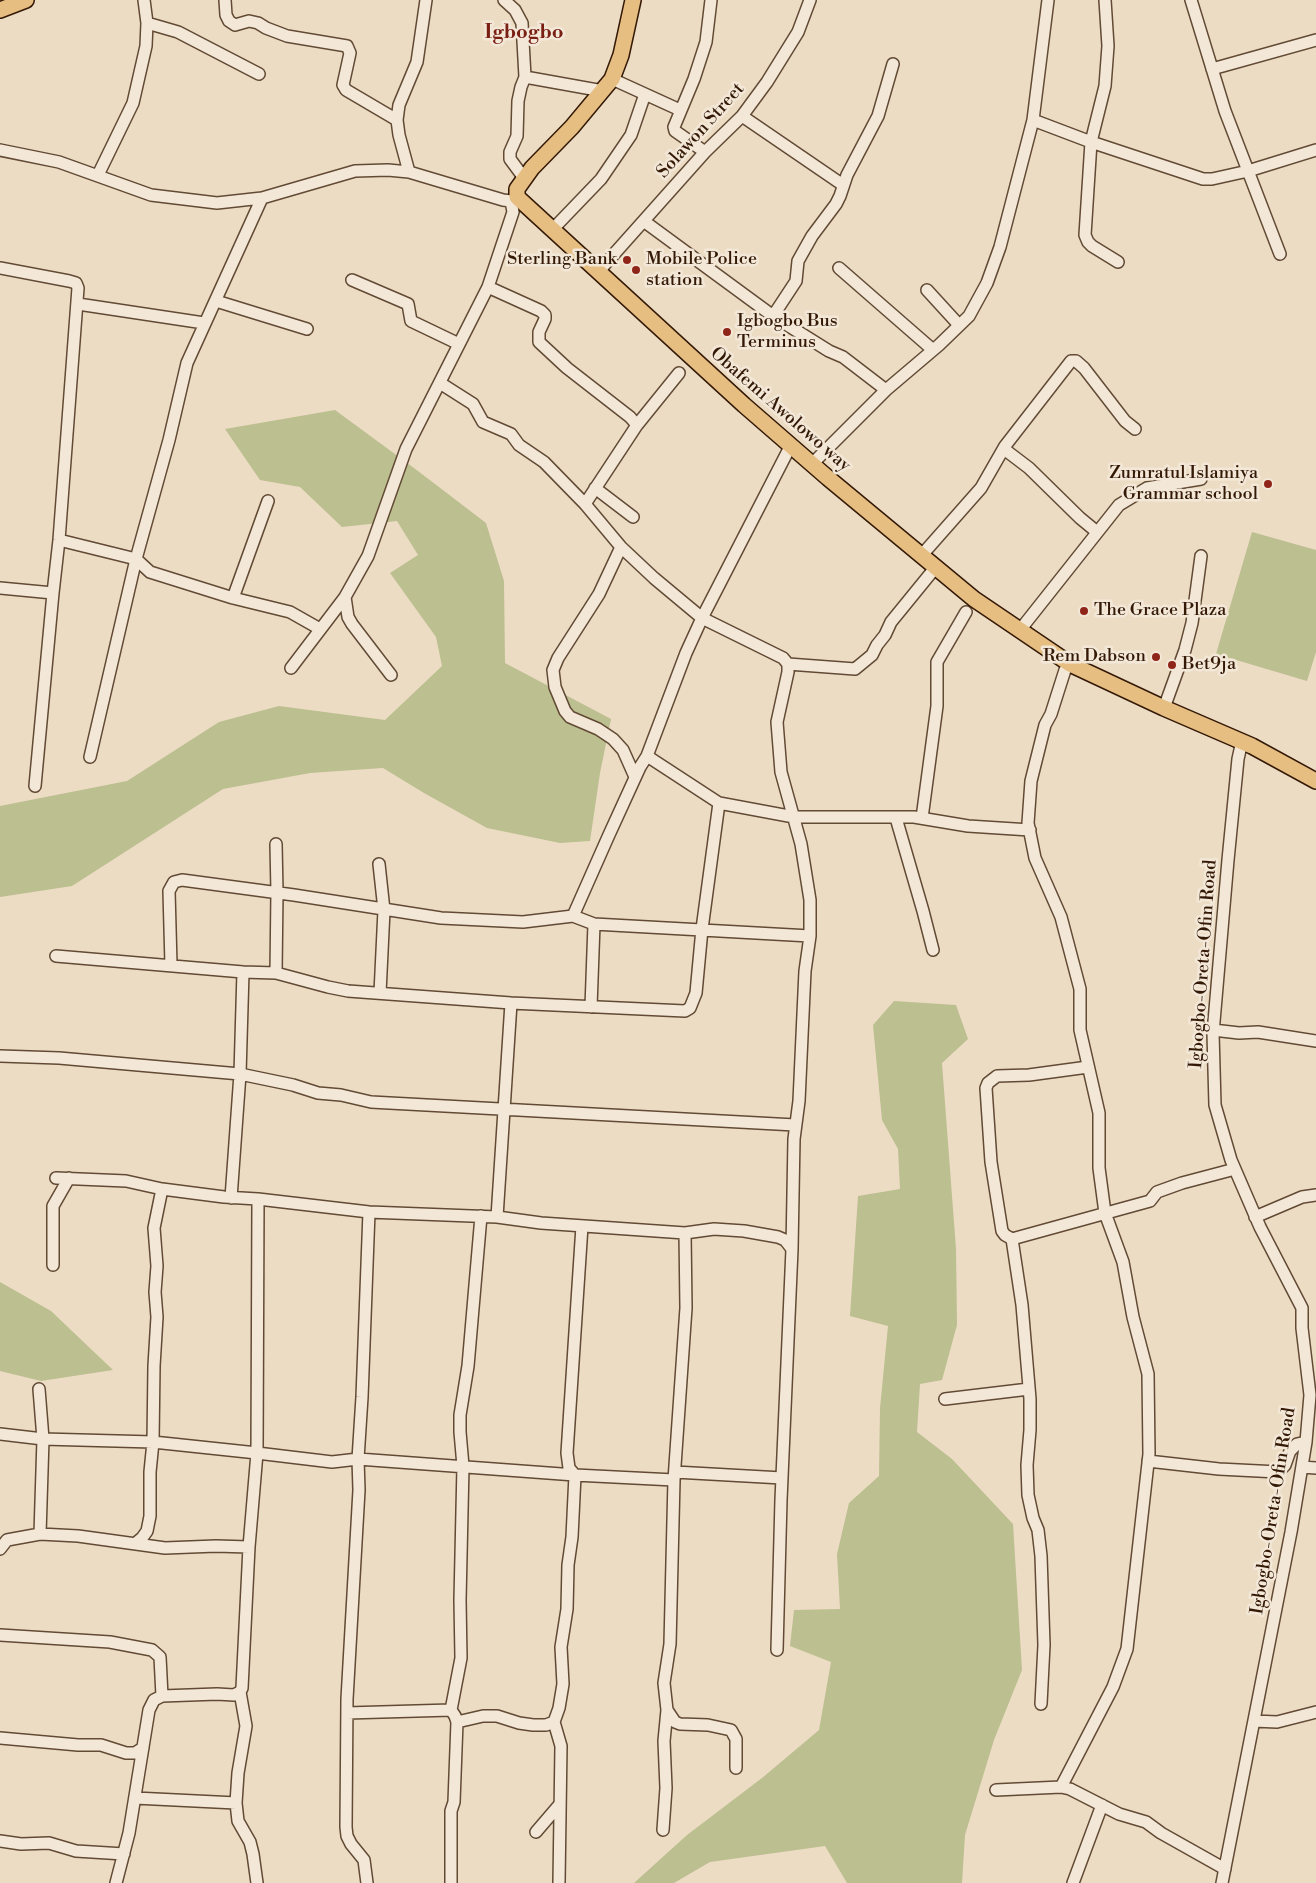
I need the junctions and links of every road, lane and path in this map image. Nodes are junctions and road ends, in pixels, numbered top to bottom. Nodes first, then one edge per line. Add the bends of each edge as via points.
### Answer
1 (26, 0) edge
2 (144, 0) edge
3 (225, 0) edge
4 (426, 0) edge
5 (504, 0) edge
6 (633, 0) edge
7 (711, 0) edge
8 (810, 0) edge
9 (1048, 0) edge
10 (1105, 0) edge
11 (1191, 0) edge
12 (0, 10) edge
13 (147, 23) junction
14 (1316, 40) edge
15 (893, 64) dead end
16 (1212, 69) junction
17 (259, 74) dead end
18 (525, 77) junction
19 (607, 85) junction
20 (645, 94) junction
21 (680, 110) junction
22 (742, 116) junction
23 (397, 120) junction
24 (1033, 120) junction
25 (1091, 142) junction
26 (0, 150) edge
27 (1316, 150) edge
28 (704, 152) junction
29 (1248, 171) junction
30 (409, 172) junction
31 (98, 175) junction
32 (524, 178) junction
33 (843, 185) junction
34 (262, 198) junction
35 (515, 200) junction
36 (644, 222) junction
37 (552, 230) junction
38 (1280, 254) dead end
39 (1118, 262) dead end
40 (0, 268) edge
41 (838, 268) dead end
42 (598, 272) junction
43 (352, 280) dead end
44 (488, 286) junction
45 (927, 290) dead end
46 (216, 301) junction
47 (78, 304) junction
48 (773, 316) junction
49 (204, 322) junction
50 (959, 325) junction
51 (307, 330) dead end
52 (460, 344) junction
53 (932, 350) junction
54 (679, 373) dead end
55 (440, 383) junction
56 (886, 390) junction
57 (637, 425) junction
58 (1134, 429) dead end
59 (791, 445) junction
60 (1004, 449) junction
61 (812, 464) junction
62 (1201, 479) dead end
63 (595, 488) junction
64 (268, 501) dead end
65 (585, 504) junction
66 (633, 517) dead end
67 (1097, 532) junction
68 (59, 540) junction
69 (621, 547) junction
70 (921, 556) junction
71 (1202, 556) dead end
72 (136, 559) junction
73 (935, 568) junction
74 (0, 588) edge
75 (53, 593) junction
76 (345, 597) junction
77 (233, 598) junction
78 (966, 612) dead end
79 (702, 618) junction
80 (320, 629) junction
81 (1020, 630) junction
82 (788, 664) junction
83 (1070, 664) junction
84 (291, 668) dead end
85 (391, 675) dead end
86 (1164, 708) junction
87 (1242, 741) junction
88 (647, 756) junction
89 (90, 757) dead end
90 (635, 777) junction
91 (1316, 781) edge
92 (35, 786) dead end
93 (719, 803) junction
94 (794, 817) junction
95 (896, 818) junction
96 (922, 818) junction
97 (1030, 830) junction
98 (276, 844) dead end
99 (379, 864) dead end
100 (277, 892) junction
101 (384, 910) junction
102 (573, 916) junction
103 (594, 924) junction
104 (702, 929) junction
105 (810, 936) junction
106 (933, 950) dead end
107 (56, 956) dead end
108 (171, 966) junction
109 (243, 972) junction
110 (276, 973) junction
111 (380, 993) junction
112 (510, 1003) junction
113 (591, 1007) junction
114 (1213, 1030) junction
115 (1316, 1041) edge
116 (0, 1056) edge
117 (1088, 1067) junction
118 (240, 1074) junction
119 (504, 1109) junction
120 (796, 1125) junction
121 (1235, 1169) junction
122 (56, 1178) dead end
123 (69, 1178) junction
124 (162, 1189) junction
125 (1316, 1195) edge
126 (232, 1198) junction
127 (258, 1199) junction
128 (368, 1212) junction
129 (1104, 1213) junction
130 (481, 1216) junction
131 (497, 1217) junction
132 (1255, 1217) junction
133 (582, 1226) junction
134 (685, 1232) junction
135 (1012, 1239) junction
136 (792, 1249) junction
137 (53, 1265) dead end
138 (39, 1389) dead end
139 (1030, 1389) junction
140 (945, 1399) dead end
141 (0, 1434) edge
142 (43, 1439) junction
143 (152, 1442) junction
144 (1306, 1442) junction
145 (257, 1453) junction
146 (358, 1459) junction
147 (1148, 1461) junction
148 (463, 1466) junction
149 (1302, 1467) junction
150 (1316, 1468) edge
151 (575, 1475) junction
152 (674, 1476) junction
153 (782, 1478) junction
154 (40, 1534) junction
155 (136, 1543) junction
156 (249, 1547) junction
157 (0, 1549) edge
158 (0, 1635) edge
159 (777, 1650) dead end
160 (240, 1692) junction
161 (162, 1696) junction
162 (1041, 1704) dead end
163 (451, 1710) junction
164 (667, 1710) junction
165 (1316, 1712) edge
166 (347, 1713) junction
167 (1254, 1721) junction
168 (457, 1722) junction
169 (554, 1722) junction
170 (0, 1738) edge
171 (143, 1748) junction
172 (736, 1768) dead end
173 (1061, 1787) junction
174 (996, 1790) dead end
175 (135, 1798) junction
176 (236, 1802) junction
177 (560, 1804) junction
178 (1102, 1805) junction
179 (663, 1830) dead end
180 (536, 1832) dead end
181 (0, 1841) edge
182 (124, 1854) junction
183 (1225, 1868) junction
184 (559, 1882) dead end
185 (116, 1883) edge
186 (257, 1883) edge
187 (367, 1883) edge
188 (451, 1883) edge
189 (1073, 1883) edge
190 (1222, 1883) edge

1 - 12 main road
2 - 13 street
3 - 23 street via 226,15 235,25 249,21 287,36 347,46 350,53 343,85 346,90
4 - 23 street via 416,62 402,96
5 - 18 street via 522,23
6 - 19 main road via 621,55
7 - 21 street via 706,42
8 - 22 street, Solawon Street via 798,32
9 - 24 street
10 - 25 street via 1108,46 1105,86
11 - 16 street
13 - 17 street via 178,32
13 - 31 street via 146,46 133,103
14 - 16 street
15 - 33 street via 878,116
16 - 29 street
18 - 19 street
18 - 32 street via 518,101 517,136 510,152 510,160
19 - 20 street
19 - 32 main road
20 - 21 street
20 - 37 street via 631,135 601,179
21 - 28 street via 675,131
22 - 28 street, Solawon Street
22 - 33 street
23 - 30 street
24 - 25 street
24 - 50 street via 1000,247 987,283 969,316
25 - 29 street via 1203,179
25 - 39 street via 1085,235 1088,242
26 - 31 street via 59,162
27 - 29 street
28 - 36 street, Solawon Street
29 - 38 street
30 - 34 street via 355,172
30 - 35 street via 503,200
31 - 34 street via 151,195 217,203
32 - 35 main road
33 - 48 street via 836,204 798,261 796,281
34 - 46 street
35 - 37 main road, Obafemi Awolowo way
35 - 44 street
36 - 42 street, Solawon Street
36 - 48 street
37 - 42 main road, Obafemi Awolowo way
40 - 47 street via 76,283
41 - 53 street
42 - 59 main road, Obafemi Awolowo way via 710,376
43 - 52 street via 408,304 411,321
44 - 52 street
44 - 57 street via 542,311 545,319 539,332 539,342
45 - 50 street
46 - 49 street
46 - 51 street
47 - 49 street
47 - 68 street
48 - 56 street via 843,357
49 - 72 street via 187,363
50 - 53 street
52 - 55 street
53 - 56 street
54 - 57 street
55 - 65 street via 473,404 484,422 511,434
55 - 76 street via 406,449 368,556
56 - 61 street
57 - 63 street
58 - 60 street via 1074,360
59 - 61 main road, Obafemi Awolowo way
59 - 79 street
60 - 67 street
60 - 70 street via 981,488
61 - 70 main road, Obafemi Awolowo way
62 - 67 street via 1146,488 1119,505
63 - 65 street
63 - 66 street
64 - 77 street
65 - 69 street
67 - 81 street
68 - 72 street
68 - 75 street
69 - 79 street
69 - 90 street via 599,594 553,670 555,686 570,717 613,738 623,750
70 - 73 main road, Obafemi Awolowo way
71 - 86 street via 1192,623
72 - 77 street via 150,572
72 - 89 street
73 - 81 main road, Obafemi Awolowo way
73 - 82 street via 891,622 872,655 855,669
74 - 75 street
75 - 92 street
76 - 80 street
76 - 85 street via 348,617
77 - 80 street via 290,612
78 - 96 street via 937,662 937,706
79 - 82 street via 783,658
79 - 88 street
80 - 84 street
81 - 83 main road, Obafemi Awolowo way
82 - 94 street via 777,722 781,772
83 - 86 main road, Obafemi Awolowo way
83 - 97 street via 1042,734 1031,782
86 - 87 main road, Obafemi Awolowo way
87 - 91 main road, Obafemi Awolowo way
87 - 114 street, Igbogbo-Oreta-Ofin Road
88 - 90 street
88 - 93 street
90 - 102 street
93 - 94 street
93 - 104 street
94 - 95 street
94 - 105 street via 810,900
95 - 96 street
95 - 106 street
96 - 97 street via 968,826
97 - 117 street via 1035,858 1061,917 1080,989 1080,1030
98 - 100 street
99 - 101 street
100 - 101 street
100 - 108 street via 202,881 174,882 169,891
100 - 110 street
101 - 102 street via 441,918 523,922
101 - 111 street
102 - 103 street
103 - 104 street
103 - 113 street
104 - 105 street
104 - 113 street via 696,992 690,1008 685,1011
105 - 120 street
107 - 108 street
108 - 109 street
109 - 110 street
109 - 118 street
110 - 111 street via 328,988
111 - 112 street
112 - 113 street
112 - 119 street
114 - 115 street via 1258,1032
114 - 121 street, Igbogbo-Oreta-Ofin Road via 1215,1105
116 - 118 street
117 - 129 street via 1098,1113 1098,1168
117 - 135 street via 997,1076 988,1083 991,1162 999,1214 1002,1231
118 - 119 street via 371,1102
118 - 126 street
119 - 120 street
119 - 131 street
120 - 136 street
121 - 129 street via 1182,1183 1156,1192 1150,1201
121 - 132 street, Igbogbo-Oreta-Ofin Road
122 - 123 street
123 - 124 street via 126,1181
123 - 137 street via 53,1206
124 - 126 street
124 - 143 street via 154,1228 157,1317
125 - 132 street via 1302,1197
126 - 127 street
127 - 128 street
127 - 145 street
128 - 130 street
128 - 146 street
129 - 135 street
129 - 147 street via 1122,1262 1148,1374
130 - 131 street
130 - 148 street via 468,1366 460,1415
131 - 133 street
132 - 144 street, Igbogbo-Oreta-Ofin Road via 1302,1308 1310,1395
133 - 134 street
133 - 151 street via 567,1453 568,1468
134 - 136 street via 714,1229 761,1234 785,1240
134 - 152 street via 686,1308
135 - 139 street
136 - 153 street
138 - 142 street
139 - 140 street
139 - 162 street via 1028,1495 1041,1556 1044,1645
141 - 142 street
142 - 143 street
142 - 154 street
143 - 145 street
143 - 155 street via 150,1516 147,1531
144 - 147 street via 1297,1444 1290,1451 1285,1465 1278,1472
144 - 149 street, Igbogbo-Oreta-Ofin Road
145 - 146 street via 332,1462
145 - 156 street
146 - 148 street
146 - 166 street
147 - 173 street via 1127,1649 1113,1688
148 - 151 street
148 - 163 street via 461,1658
149 - 150 street
149 - 167 street, Igbogbo-Oreta-Ofin Road
151 - 152 street
151 - 169 street via 567,1609 561,1647 563,1684
152 - 153 street
152 - 164 street via 670,1644 664,1683
153 - 159 street
154 - 155 street
154 - 157 street via 8,1540
155 - 156 street via 165,1548
156 - 160 street
158 - 161 street via 110,1642 152,1650 160,1657
160 - 161 street via 234,1695
160 - 176 street via 246,1726
161 - 171 street via 154,1700 149,1710
163 - 166 street
163 - 168 street
164 - 172 street via 680,1724 731,1730 736,1740
164 - 179 street
165 - 167 street via 1277,1722
166 - 187 street via 346,1836 364,1860
167 - 183 street, Igbogbo-Oreta-Ofin Road
168 - 169 street via 483,1716 533,1725
168 - 188 street via 451,1811
169 - 177 street via 561,1746
170 - 171 street via 102,1745 126,1753 135,1753
171 - 175 street
173 - 174 street
173 - 178 street
175 - 176 street
175 - 182 street
176 - 186 street via 238,1821 250,1842
177 - 180 street
177 - 184 street
178 - 183 street via 1146,1822
178 - 189 street
181 - 182 street via 49,1843 76,1851
182 - 185 street
183 - 190 street, Igbogbo-Oreta-Ofin Road

